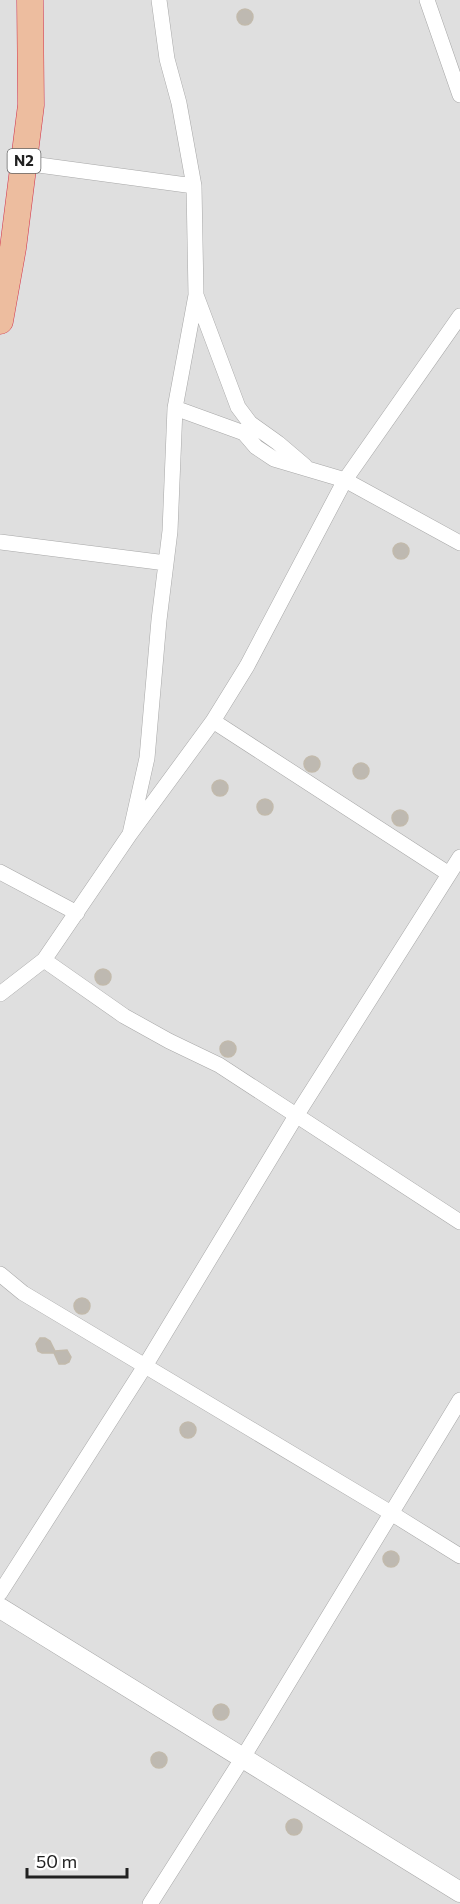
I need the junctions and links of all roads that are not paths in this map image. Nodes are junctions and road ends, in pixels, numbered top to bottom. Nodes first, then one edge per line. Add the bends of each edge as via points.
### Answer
1 (30, 0) edge
2 (159, 0) edge
3 (427, 0) edge
4 (460, 95) edge
5 (24, 163) junction
6 (194, 186) junction
7 (196, 295) junction
8 (460, 315) edge
9 (0, 321) edge
10 (175, 408) junction
11 (247, 428) junction
12 (345, 480) junction
13 (0, 543) edge
14 (460, 543) edge
15 (166, 562) junction
16 (213, 721) junction
17 (130, 834) junction
18 (460, 857) edge
19 (0, 872) edge
20 (449, 874) junction
21 (77, 913) junction
22 (44, 960) junction
23 (0, 994) edge
24 (296, 1116) junction
25 (460, 1221) edge
26 (0, 1274) edge
27 (145, 1366) junction
28 (460, 1400) edge
29 (391, 1513) junction
30 (460, 1556) edge
31 (0, 1593) edge
32 (0, 1608) edge
33 (242, 1759) junction
34 (460, 1892) edge
35 (150, 1904) edge

1 - 5 highway, N2 via 31,105
2 - 6 street via 167,59
3 - 4 street
5 - 6 street
5 - 9 highway, N2
6 - 7 street
7 - 10 street
7 - 11 street
8 - 12 street
10 - 11 street
10 - 15 street
11 - 12 street via 286,449 310,470
12 - 14 street
12 - 16 street via 247,666
13 - 15 street
15 - 17 street via 147,758
16 - 17 street
16 - 20 street
17 - 21 street
18 - 20 street
19 - 21 street
20 - 24 street
21 - 22 street
22 - 23 street
22 - 24 street via 124,1016 219,1065
24 - 25 street
24 - 27 street
26 - 27 street via 23,1293
27 - 29 street
27 - 31 street
28 - 29 street
29 - 30 street
29 - 33 street
32 - 33 street
33 - 34 street
33 - 35 street

